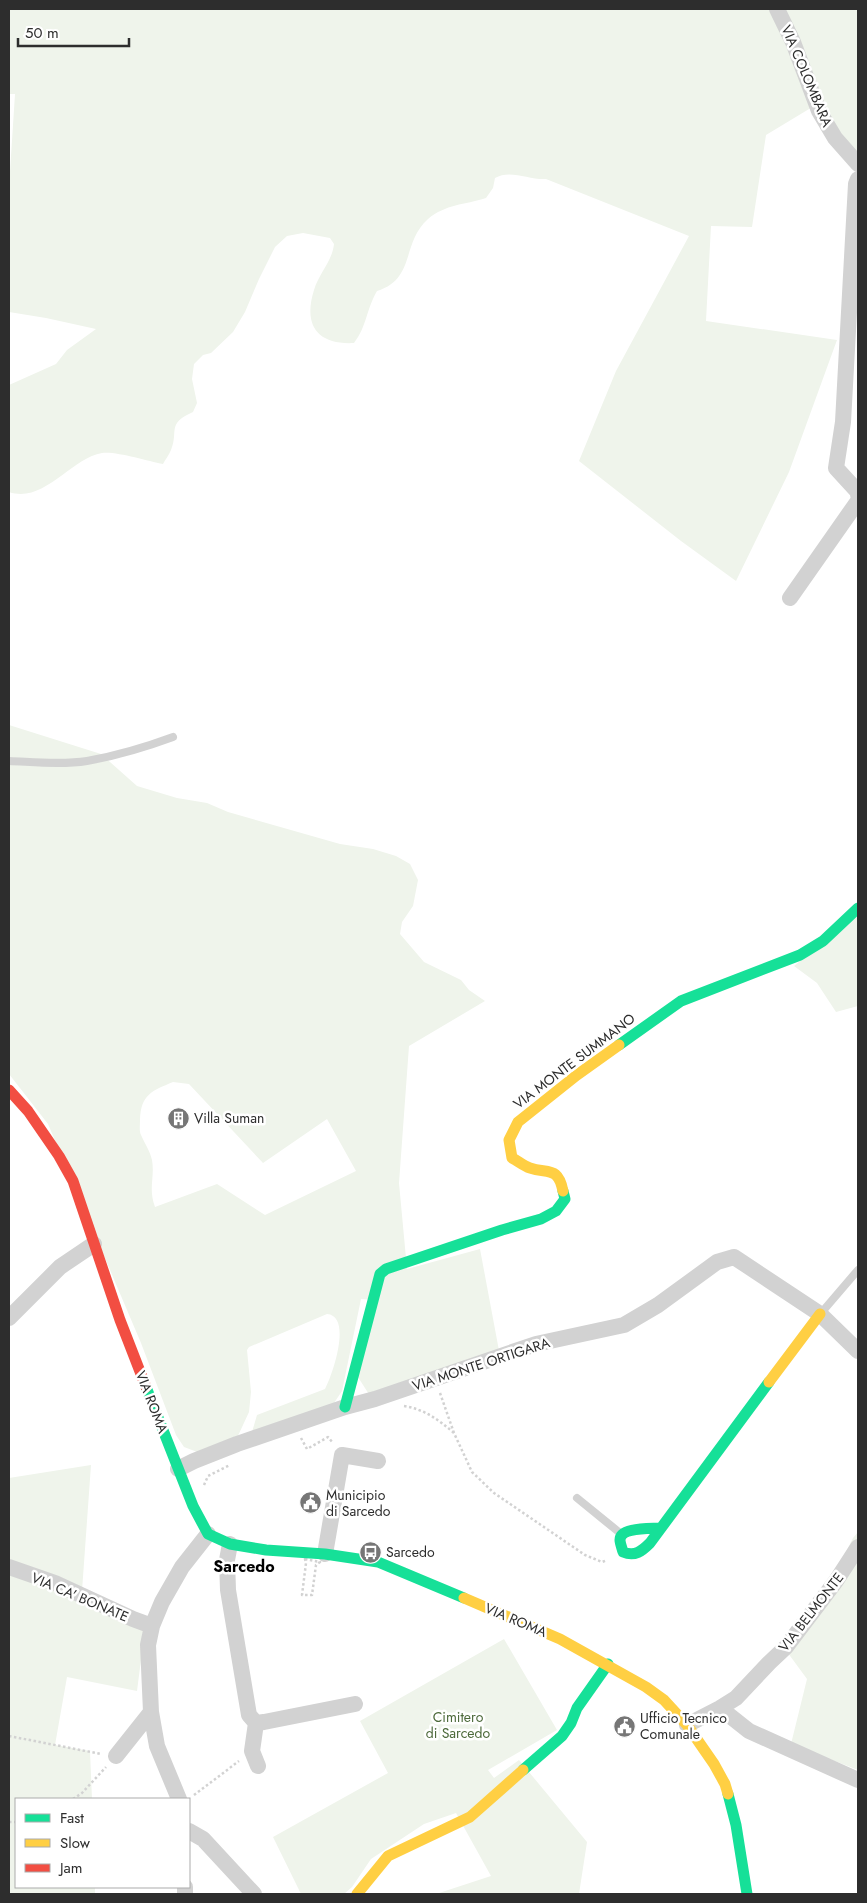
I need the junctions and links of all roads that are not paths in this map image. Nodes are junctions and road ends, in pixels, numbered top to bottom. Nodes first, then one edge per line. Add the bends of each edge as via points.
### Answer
1 (777, 9) edge
2 (858, 164) edge
3 (858, 179) edge
4 (858, 495) edge
5 (858, 501) edge
6 (790, 598) dead end
7 (173, 737) dead end
8 (9, 761) edge
9 (858, 908) edge
10 (9, 1090) edge
11 (94, 1244) junction
12 (858, 1270) edge
13 (820, 1314) junction
14 (9, 1318) edge
15 (858, 1351) edge
16 (345, 1407) junction
17 (378, 1461) dead end
18 (178, 1469) junction
19 (577, 1498) dead end
20 (661, 1528) junction
21 (208, 1534) junction
22 (622, 1534) junction
23 (230, 1544) junction
24 (858, 1547) edge
25 (325, 1554) junction
26 (9, 1567) edge
27 (152, 1626) junction
28 (608, 1664) junction
29 (355, 1704) dead end
30 (720, 1708) junction
31 (151, 1712) junction
32 (256, 1723) junction
33 (687, 1725) junction
34 (116, 1756) road end
35 (258, 1766) dead end
36 (858, 1780) edge
37 (179, 1798) edge
38 (190, 1832) edge
39 (254, 1894) edge
40 (357, 1894) edge
41 (747, 1894) edge

1 - 2 street, VIA COLOMBARA via 794,42 819,110 834,138
3 - 4 street via 843,422 836,468
5 - 6 street
7 - 8 lane via 86,761
9 - 16 street, VIA MONTE SUMMANO via 823,941 800,955 681,1001 577,1075 518,1122 509,1140 512,1158 530,1168 551,1171 561,1181 565,1199 556,1211 541,1219 386,1269 380,1274
10 - 11 street, VIA ROMA via 28,1111 73,1181
11 - 14 street via 60,1266
11 - 18 street, VIA ROMA
12 - 13 lane
13 - 15 street, VIA MONTE ORTIGARA
13 - 16 street, VIA MONTE ORTIGARA via 734,1257 725,1258 624,1325 536,1344
13 - 20 street
16 - 18 street, VIA MONTE ORTIGARA via 237,1444
17 - 25 street via 342,1455
18 - 21 street, VIA ROMA
19 - 22 lane
20 - 22 street via 629,1530
20 - 22 street via 647,1547 635,1555 622,1552
21 - 23 street, VIA ROMA
21 - 27 street via 182,1567
23 - 25 street, VIA ROMA
23 - 32 street via 228,1590 249,1715
24 - 30 street, VIA BELMONTE via 786,1647 736,1698
25 - 28 street, VIA ROMA via 378,1562 560,1639
26 - 27 street, VIA CA' BONATE via 55,1583
27 - 31 street via 148,1645
28 - 33 street, VIA ROMA via 664,1700
28 - 40 street via 576,1708 562,1736 470,1817 388,1856
29 - 32 street
30 - 33 street, VIA BELMONTE
30 - 36 street via 749,1731
31 - 34 street
31 - 37 street via 157,1746
32 - 35 street via 252,1751
33 - 41 street, VIA ROMA via 725,1784 736,1825
38 - 39 street via 204,1839

